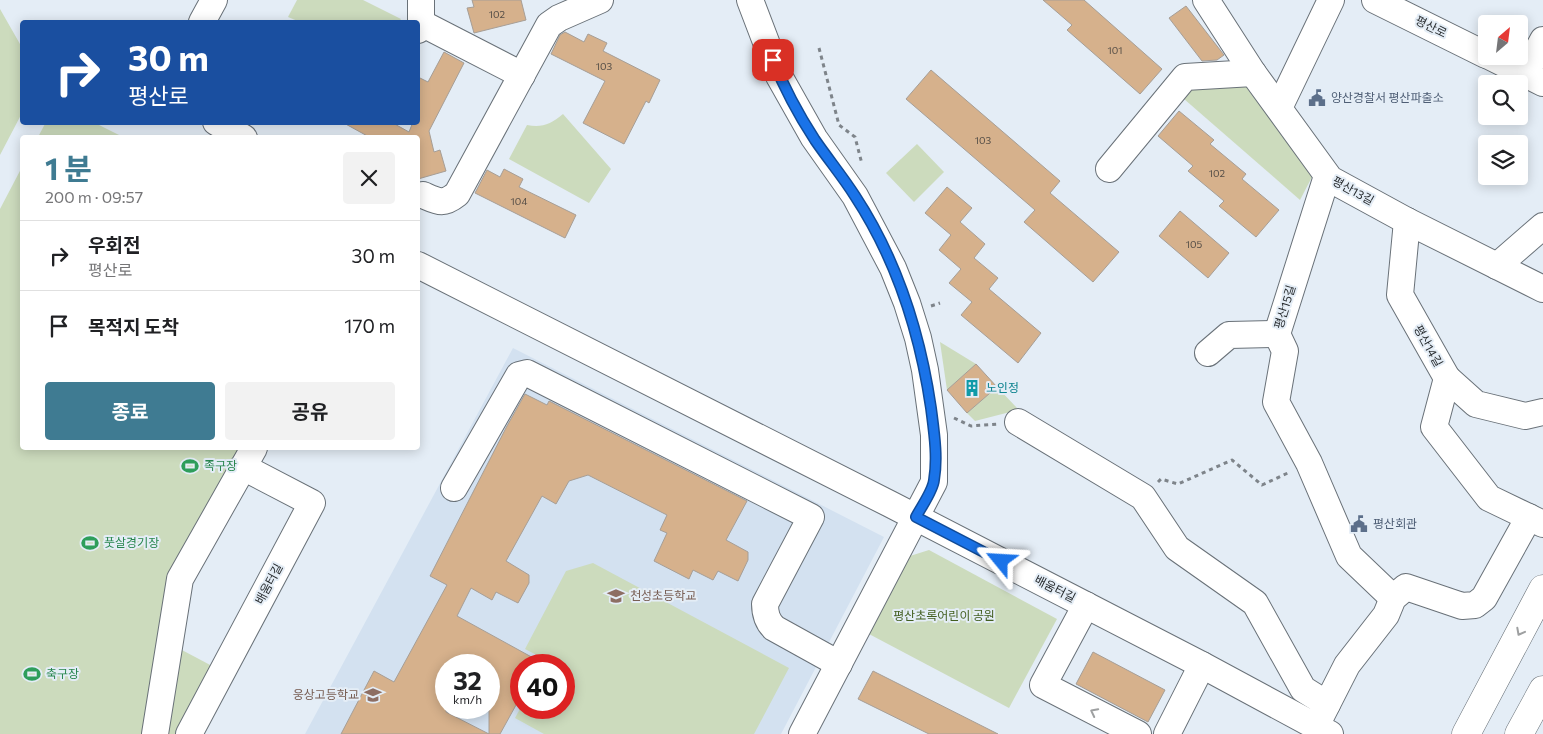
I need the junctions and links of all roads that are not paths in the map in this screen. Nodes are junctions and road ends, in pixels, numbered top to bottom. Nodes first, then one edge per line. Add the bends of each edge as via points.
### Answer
1 (214, 0) edge
2 (750, 0) edge
3 (1206, 0) edge
4 (1331, 0) edge
5 (1375, 0) edge
6 (587, 3) edge
7 (420, 18) edge
8 (203, 20) edge
9 (1543, 40) edge
10 (1478, 51) edge
11 (1507, 65) edge
12 (1253, 73) junction
13 (522, 75) junction
14 (1534, 78) edge
15 (1279, 108) junction
16 (221, 125) edge
17 (239, 135) edge
18 (1109, 169) dead end
19 (1327, 176) junction
20 (424, 195) dead end
21 (1407, 221) junction
22 (1543, 226) edge
23 (420, 266) edge
24 (1497, 266) junction
25 (1543, 289) edge
26 (1276, 334) junction
27 (1208, 353) dead end
28 (1447, 378) junction
29 (1543, 412) edge
30 (1018, 422) road end
31 (248, 457) edge
32 (454, 488) dead end
33 (916, 517) junction
34 (1536, 520) edge
35 (1543, 589) edge
36 (1393, 598) junction
37 (1086, 605) junction
38 (839, 664) junction
39 (1202, 665) junction
40 (1541, 699) edge
41 (1324, 721) edge
42 (155, 734) edge
43 (189, 734) edge
44 (802, 734) edge
45 (1138, 734) edge
46 (1167, 734) edge
47 (1466, 734) edge
48 (1519, 734) edge

1 - 8 street
2 - 33 street via 779,76 814,138 877,234 907,303 925,370 934,434 934,482
3 - 12 street, 평산13길
4 - 15 street
5 - 10 street, 평산로
6 - 13 street via 549,25
7 - 13 street
9 - 14 street
11 - 14 street, 평산로
12 - 15 street, 평산13길
12 - 18 street via 1185,77
13 - 20 street via 458,194 448,201 438,202
15 - 19 street, 평산13길
16 - 17 street
19 - 21 street, 평산13길
19 - 26 street, 평산15길
21 - 24 street, 평산13길
21 - 28 street, 평산14길 via 1400,295
22 - 24 street
23 - 33 street, 배움터길
24 - 25 street, 평산13길
26 - 27 street via 1229,335
26 - 36 street, 평산15길 via 1285,351 1276,402 1308,463 1349,556
28 - 29 street via 1476,404 1525,416
28 - 34 street, 평산14길 via 1434,427 1488,498
30 - 41 street via 1143,497 1177,548 1255,603
31 - 42 street via 180,580
31 - 43 street, 배움터길 via 312,503
32 - 38 street via 519,375 527,373 811,517 765,604 765,612 774,628
33 - 37 street, 배움터길
33 - 38 street
34 - 36 street, 평산14길 via 1484,598 1475,605 1462,606 1406,587
35 -> 47 main road
36 - 41 street via 1386,615 1348,665
37 - 39 street, 배움터길
45 -> 37 street via 1044,685
38 - 44 street
39 - 41 street, 배움터길
39 - 46 street
40 - 48 main road

